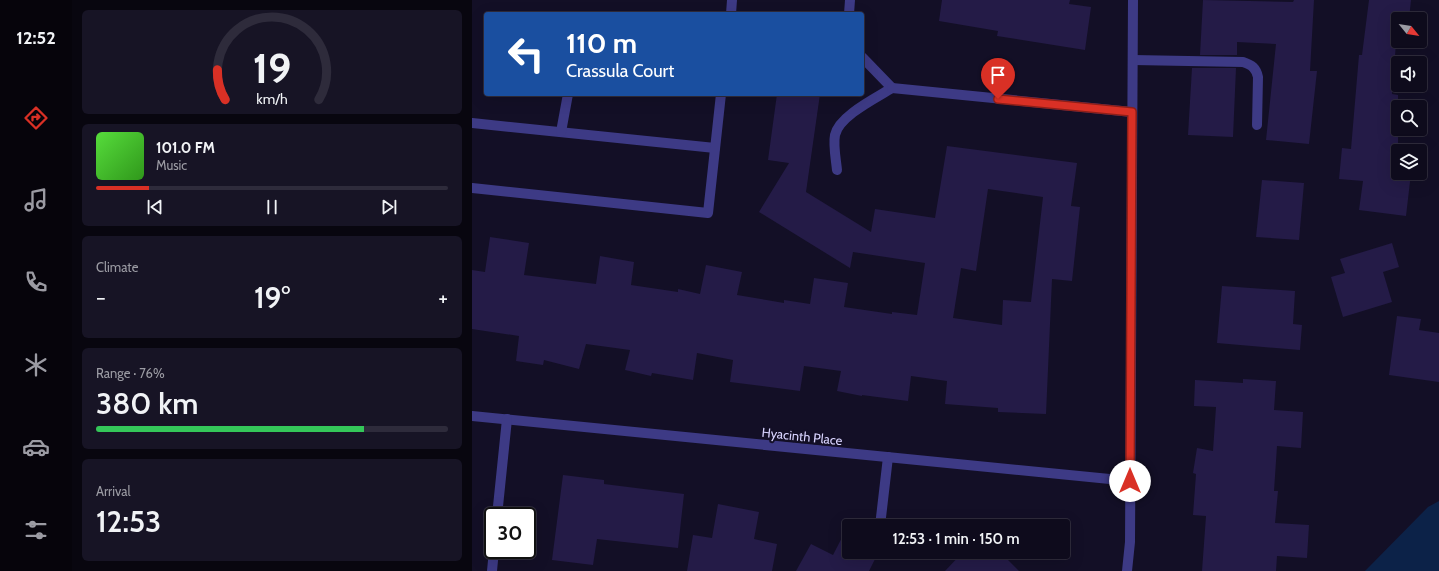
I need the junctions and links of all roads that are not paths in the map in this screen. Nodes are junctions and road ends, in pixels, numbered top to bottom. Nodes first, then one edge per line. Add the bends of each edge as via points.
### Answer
1 (732, 0) edge
2 (850, 0) edge
3 (1133, 0) edge
4 (731, 12) edge
5 (849, 12) edge
6 (864, 59) edge
7 (1132, 60) junction
8 (892, 88) junction
9 (568, 96) edge
10 (721, 96) edge
11 (1132, 112) junction
12 (472, 122) edge
13 (1257, 125) dead end
14 (561, 132) junction
15 (715, 148) junction
16 (837, 170) dead end
17 (472, 188) edge
18 (472, 416) edge
19 (507, 419) junction
20 (888, 457) junction
21 (1130, 481) junction
22 (498, 507) edge
23 (881, 519) edge
24 (493, 559) edge
25 (492, 571) edge
26 (1127, 571) edge

1 - 4 street
2 - 5 street
3 - 7 street
6 - 8 street
7 - 11 street
7 - 13 street via 1251,64 1258,76
8 - 11 street
8 - 16 street via 841,123 835,135
9 - 14 street
10 - 15 street
11 - 21 street
12 - 14 street
14 - 15 street
15 - 17 street via 708,213
18 - 19 street, Hyacinth Place
19 - 20 street, Hyacinth Place
19 - 22 street
20 - 21 street, Hyacinth Place
20 - 23 street
21 - 26 street via 1130,542
24 - 25 street

